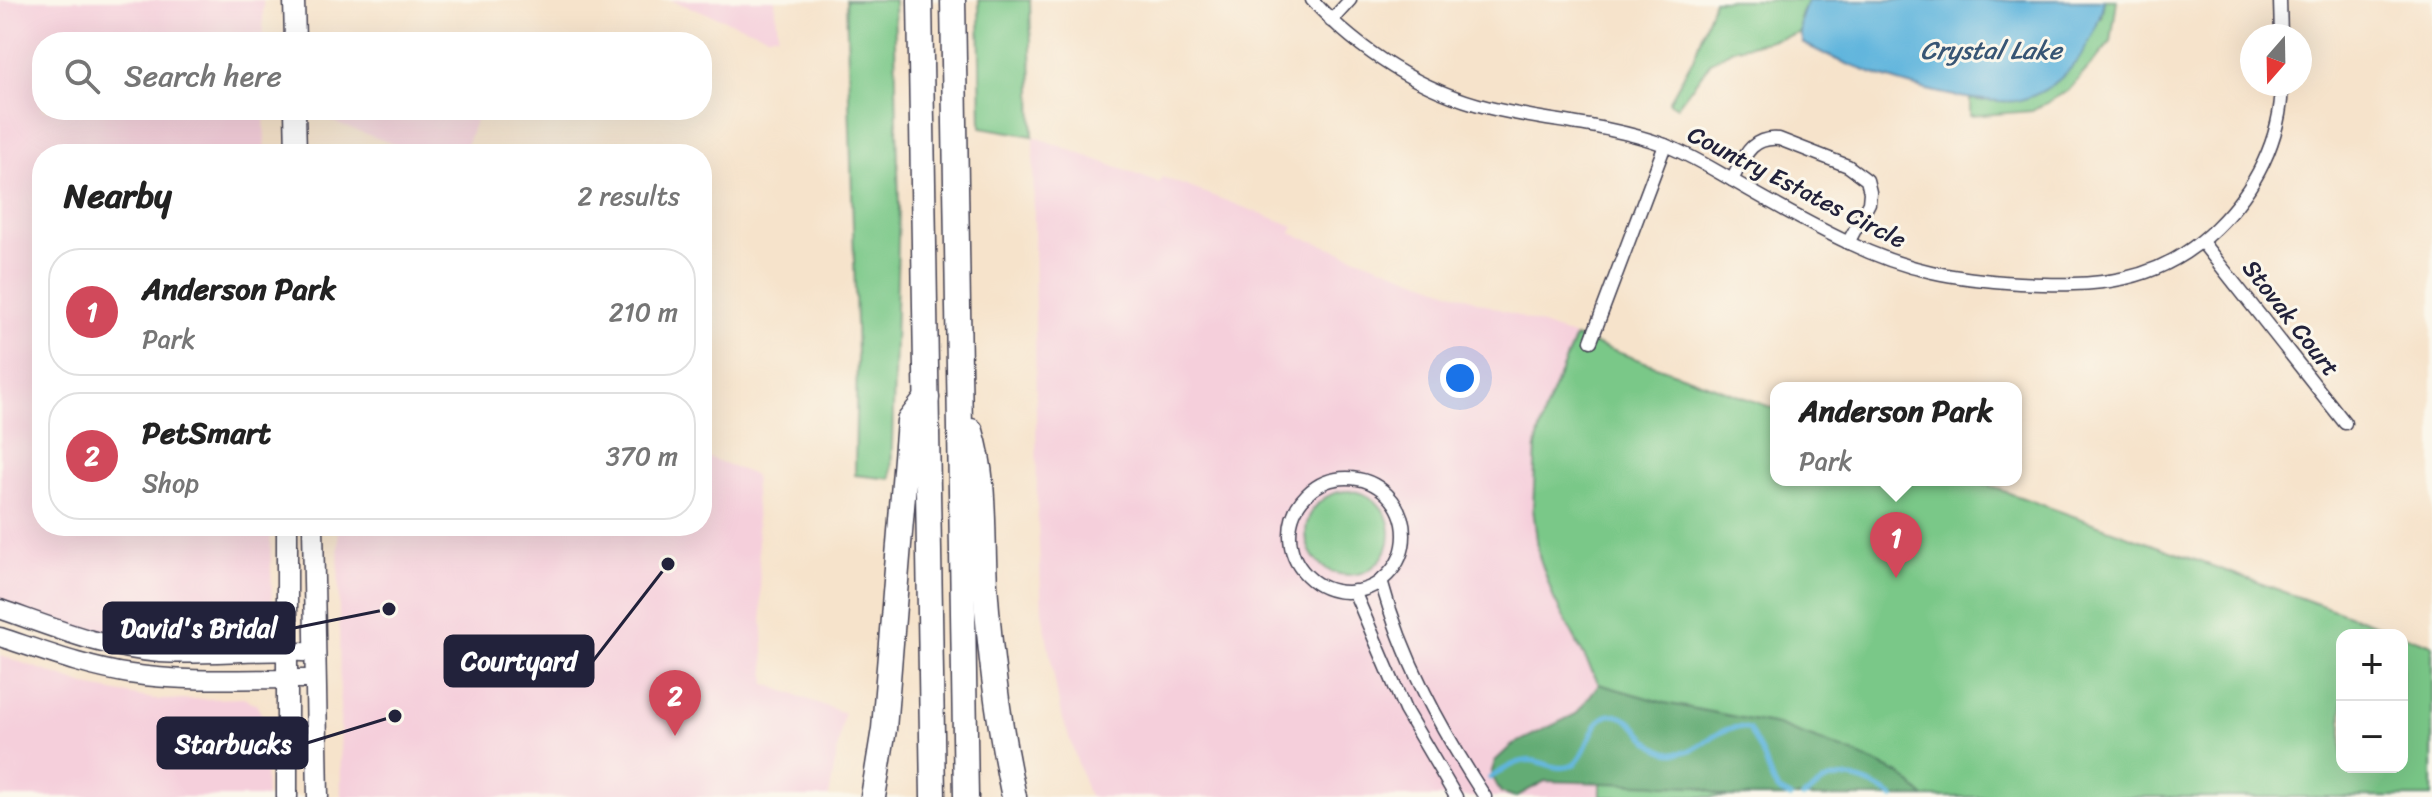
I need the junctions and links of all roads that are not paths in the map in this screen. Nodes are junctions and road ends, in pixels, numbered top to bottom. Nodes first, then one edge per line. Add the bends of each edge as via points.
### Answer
1 (294, 0) edge
2 (920, 0) edge
3 (953, 0) edge
4 (1312, 0) edge
5 (1350, 0) edge
6 (2280, 0) edge
7 (1331, 21) junction
8 (2281, 24) edge
9 (295, 32) edge
10 (2281, 96) edge
11 (295, 120) edge
12 (296, 144) edge
13 (1665, 145) junction
14 (1732, 180) junction
15 (2202, 242) junction
16 (1848, 243) junction
17 (1591, 341) dead end
18 (927, 398) junction
19 (960, 398) junction
20 (2345, 423) dead end
21 (287, 536) edge
22 (313, 536) edge
23 (1381, 580) junction
24 (1354, 591) junction
25 (0, 609) edge
26 (0, 637) edge
27 (288, 651) junction
28 (315, 653) junction
29 (286, 678) junction
30 (314, 679) junction
31 (287, 797) edge
32 (318, 797) edge
33 (873, 797) edge
34 (933, 797) edge
35 (966, 797) edge
36 (1014, 797) edge
37 (1456, 797) edge
38 (1485, 797) edge

1 - 9 main road
2 - 18 highway
3 - 19 highway
4 - 7 street, Country Estates Circle
5 - 7 street
6 - 8 street
7 - 13 street, Country Estates Circle via 1393,68 1457,98
10 - 15 street, Country Estates Circle via 2278,124 2258,173 2243,199
11 - 12 main road
13 - 14 street, Country Estates Circle
13 - 17 street
14 - 16 street, Country Estates Circle
14 - 16 street via 1751,148 1768,138 1848,166 1867,180 1870,192
15 - 16 street, Country Estates Circle via 2125,279 2095,285 1966,280 1894,262
15 - 20 street, Stovak Court
18 - 33 highway via 909,421 884,729
18 - 34 highway
19 - 35 highway
19 - 36 highway via 979,467 995,689
21 - 27 main road
22 - 28 main road
23 - 24 street
23 - 24 street via 1402,552 1403,518 1395,502 1362,479 1328,481 1303,498 1294,512 1292,549 1306,575 1326,588
23 - 38 street via 1428,701
24 - 37 street via 1405,710
25 - 27 street via 131,649
26 - 29 street via 131,674
27 - 28 street
27 - 29 main road
28 - 30 main road
29 - 30 street
29 - 31 main road
30 - 32 main road

